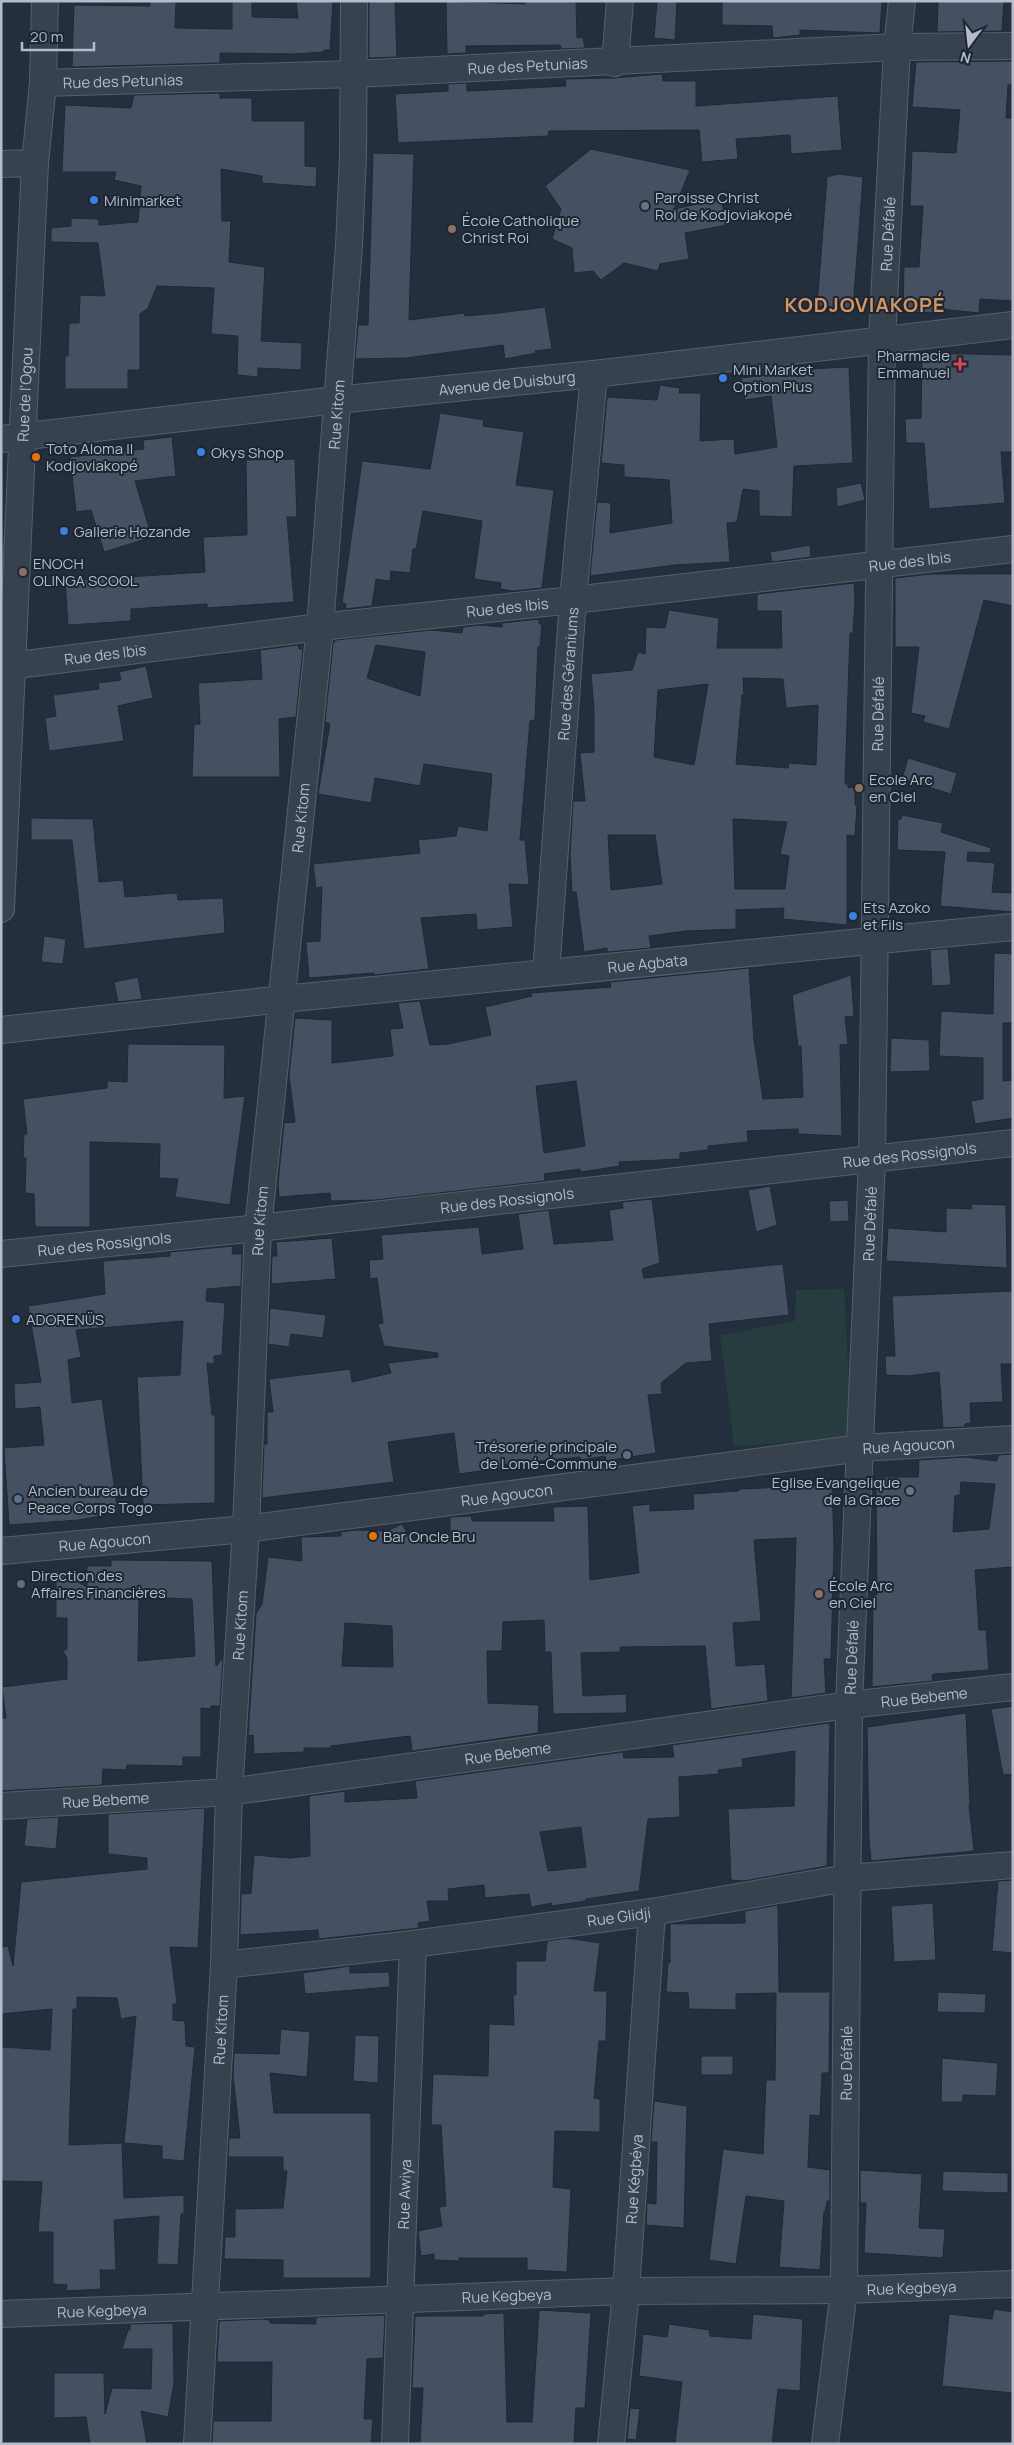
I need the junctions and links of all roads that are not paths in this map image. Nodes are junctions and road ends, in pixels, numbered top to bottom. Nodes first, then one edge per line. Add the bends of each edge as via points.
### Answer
1 (45, 1) edge
2 (354, 1) edge
3 (620, 1) edge
4 (902, 1) edge
5 (1013, 46) edge
6 (897, 47) junction
7 (615, 62) junction
8 (354, 74) junction
9 (43, 83) junction
10 (35, 162) junction
11 (1, 164) edge
12 (1013, 325) edge
13 (882, 340) junction
14 (594, 374) junction
15 (336, 400) junction
16 (12, 438) edge
17 (1013, 549) edge
18 (881, 565) junction
19 (572, 600) junction
20 (320, 627) junction
21 (7, 666) edge
22 (1, 909) edge
23 (1013, 927) edge
24 (874, 942) junction
25 (546, 973) junction
26 (283, 999) junction
27 (1, 1030) edge
28 (1013, 1144) edge
29 (872, 1159) junction
30 (258, 1228) junction
31 (1, 1254) edge
32 (1013, 1439) edge
33 (861, 1448) junction
34 (246, 1529) junction
35 (1, 1551) edge
36 (1013, 1687) edge
37 (849, 1704) junction
38 (229, 1792) junction
39 (1, 1806) edge
40 (1013, 1864) edge
41 (847, 1878) junction
42 (652, 1912) junction
43 (413, 1944) junction
44 (224, 1965) junction
45 (1013, 2284) edge
46 (844, 2290) junction
47 (626, 2291) junction
48 (401, 2300) junction
49 (204, 2306) junction
50 (1, 2314) edge
51 (197, 2444) edge
52 (396, 2444) edge
53 (611, 2444) edge
54 (824, 2444) edge

1 - 9 street, Rue de l'Ogou
2 - 8 street, Rue Kitom
3 - 7 street
4 - 6 street, Rue Défalé
5 - 6 street, Rue des Petunias
6 - 7 street, Rue des Petunias
6 - 13 street, Rue Défalé
7 - 8 street, Rue des Petunias
8 - 9 street, Rue des Petunias
8 - 15 street, Rue Kitom via 349,246
9 - 10 street, Rue de l'Ogou
10 - 11 street
10 - 16 street, Rue de l'Ogou
12 - 13 street, Avenue de Duisburg
13 - 14 street, Avenue de Duisburg
13 - 18 street, Rue Défalé
14 - 15 street, Avenue de Duisburg
14 - 19 street, Rue des Géraniums
15 - 16 street, Avenue de Duisburg
15 - 20 street, Rue Kitom
16 - 21 street, Rue de l'Ogou
17 - 18 street, Rue des Ibis
18 - 19 street, Rue des Ibis
18 - 24 street, Rue Défalé
19 - 20 street, Rue des Ibis
19 - 25 street, Rue des Géraniums
20 - 21 street, Rue des Ibis
20 - 26 street, Rue Kitom
21 - 22 street, Rue de l'Ogou
23 - 24 street, Rue Agbata
24 - 25 street, Rue Agbata
24 - 29 street, Rue Défalé
25 - 26 street, Rue Agbata
26 - 27 street, Rue Agbata
26 - 30 street, Rue Kitom
28 - 29 street, Rue des Rossignols
29 - 30 street, Rue des Rossignols
29 - 33 street, Rue Défalé
30 - 31 street, Rue des Rossignols
30 - 34 street, Rue Kitom
32 - 33 street, Rue Agoucon
33 - 34 street, Rue Agoucon
33 - 37 street, Rue Défalé
34 - 35 street, Rue Agoucon
34 - 38 street, Rue Kitom
36 - 37 street, Rue Bebeme
37 - 38 street, Rue Bebeme
37 - 41 street, Rue Défalé
38 - 39 street, Rue Bebeme
38 - 44 street, Rue Kitom
40 - 41 street, Rue Glidji
41 - 42 street, Rue Glidji
41 - 46 street, Rue Défalé
42 - 43 street, Rue Glidji
42 - 47 street, Rue Kégbéya
43 - 44 street, Rue Glidji
43 - 48 street, Rue Awiya
44 - 49 street, Rue Kitom
45 - 46 street, Rue Kegbeya
46 - 47 street, Rue Kegbeya
46 - 54 street, Rue Défalé
47 - 48 street, Rue Kegbeya
47 - 53 street, Rue Kégbéya
48 - 49 street, Rue Kegbeya
48 - 52 street, Rue Awiya
49 - 50 street, Rue Kegbeya
49 - 51 street, Rue Kitom

